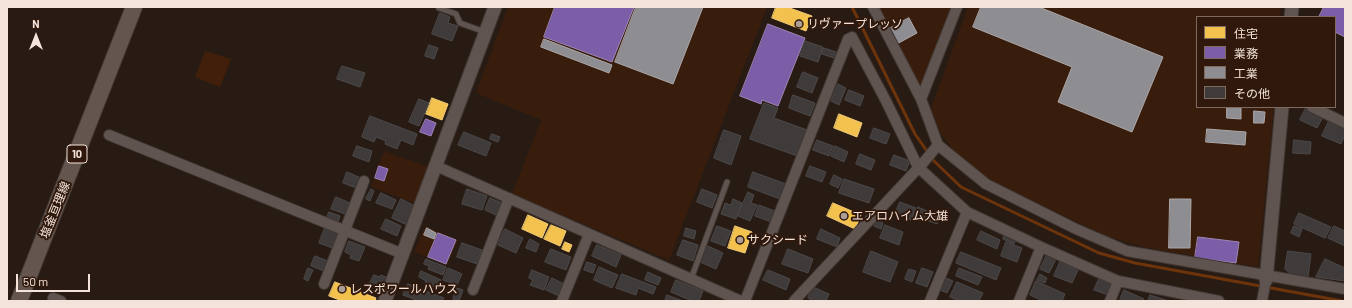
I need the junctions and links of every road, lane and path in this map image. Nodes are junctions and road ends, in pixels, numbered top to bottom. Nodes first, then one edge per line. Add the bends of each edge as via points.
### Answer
1 (134, 7) edge
2 (495, 7) edge
3 (873, 7) edge
4 (957, 7) edge
5 (439, 8) dead end
6 (486, 32) junction
7 (921, 99) junction
8 (1282, 108) edge
9 (1314, 108) edge
10 (1345, 123) edge
11 (109, 135) dead end
12 (938, 145) junction
13 (920, 165) junction
14 (436, 166) junction
15 (364, 181) dead end
16 (727, 182) dead end
17 (509, 198) junction
18 (967, 212) junction
19 (345, 231) junction
20 (589, 234) junction
21 (1041, 247) junction
22 (403, 254) junction
23 (1266, 277) junction
24 (690, 279) junction
25 (1118, 281) junction
26 (324, 284) dead end
27 (1345, 289) edge
28 (473, 290) dead end
29 (1203, 300) edge
30 (19, 301) edge
31 (385, 301) edge
32 (562, 301) edge
33 (741, 301) edge
34 (745, 301) edge
35 (794, 301) edge
36 (930, 301) edge
37 (1019, 301) edge
38 (1110, 301) edge
39 (1219, 301) edge
40 (1262, 301) edge

1 - 30 main road, 塩釜亘理線 / 10
2 - 6 street
3 - 7 street
4 - 7 street
5 - 6 lane via 456,14 460,23
6 - 14 street
7 - 12 street
8 - 23 street
9 - 10 street
11 - 19 street
12 - 13 street
12 - 23 street via 986,184 1076,229 1126,250
13 - 18 street
13 - 34 street via 852,37 848,39
13 - 35 street
14 - 17 street
14 - 22 street
15 - 19 street
16 - 24 lane
17 - 20 street
17 - 28 street
18 - 21 street
18 - 36 street
19 - 22 street
19 - 26 street
20 - 24 street
20 - 32 street
21 - 25 street
21 - 37 street
22 - 31 street
23 - 27 street
23 - 40 street
24 - 33 street
25 - 29 street
25 - 38 street
29 - 39 street

